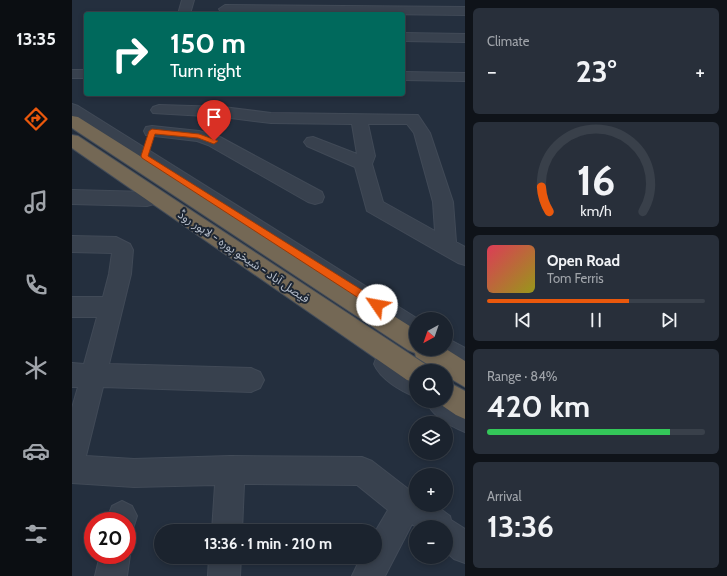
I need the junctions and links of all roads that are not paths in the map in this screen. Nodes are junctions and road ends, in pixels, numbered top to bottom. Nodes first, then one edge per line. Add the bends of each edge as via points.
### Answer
1 (188, 0) edge
2 (361, 8) edge
3 (225, 9) dead end
4 (465, 11) edge
5 (185, 12) edge
6 (405, 38) edge
7 (465, 38) edge
8 (72, 74) edge
9 (84, 74) edge
10 (405, 76) edge
11 (465, 77) edge
12 (162, 96) edge
13 (72, 109) edge
14 (159, 110) junction
15 (359, 119) junction
16 (72, 121) edge
17 (152, 131) junction
18 (72, 140) edge
19 (313, 142) dead end
20 (72, 147) edge
21 (144, 156) junction
22 (364, 164) junction
23 (72, 197) edge
24 (315, 197) dead end
25 (147, 199) junction
26 (72, 244) edge
27 (446, 246) junction
28 (465, 257) edge
29 (72, 307) edge
30 (110, 307) junction
31 (409, 326) edge
32 (409, 338) edge
33 (453, 353) edge
34 (436, 356) edge
35 (465, 361) edge
36 (409, 367) edge
37 (82, 375) edge
38 (465, 375) edge
39 (251, 380) dead end
40 (409, 380) edge
41 (453, 398) edge
42 (465, 406) edge
43 (449, 408) edge
44 (465, 419) edge
45 (72, 458) edge
46 (72, 469) edge
47 (230, 470) junction
48 (406, 506) junction
49 (430, 520) edge
50 (226, 524) edge
51 (453, 539) edge
52 (465, 548) edge
53 (113, 564) edge
54 (225, 564) edge
55 (111, 576) edge
56 (224, 576) edge
57 (368, 576) edge

1 - 5 street
2 - 3 street
2 - 4 street
6 - 7 street
8 - 9 street
10 - 11 street
12 - 14 street
13 - 21 street
14 - 15 street via 223,112 271,118
14 - 17 street
15 - 22 street via 366,156
15 - 27 street via 412,119 422,133 443,202
16 - 32 highway, فیصل آباد - شیخو پورہ - لاہور روڈ
17 - 21 street
17 - 24 street via 199,136 214,141
18 - 36 highway, فیصل آباد - شیخو پورہ - لاہور روڈ
19 - 22 street
20 - 25 street
21 - 31 street
22 - 27 street via 374,206
23 - 25 street
25 - 40 street
26 - 30 street via 116,245 123,250 120,274
27 - 28 street
29 - 30 street
30 - 37 street
33 - 35 street
34 - 38 highway
37 - 39 street
37 - 45 street
41 - 42 highway
43 - 44 street
46 - 47 street via 134,473
47 - 48 street via 362,471
47 - 50 street
48 - 49 street via 419,511
48 - 57 street
51 - 52 street
53 - 55 street
54 - 56 street

